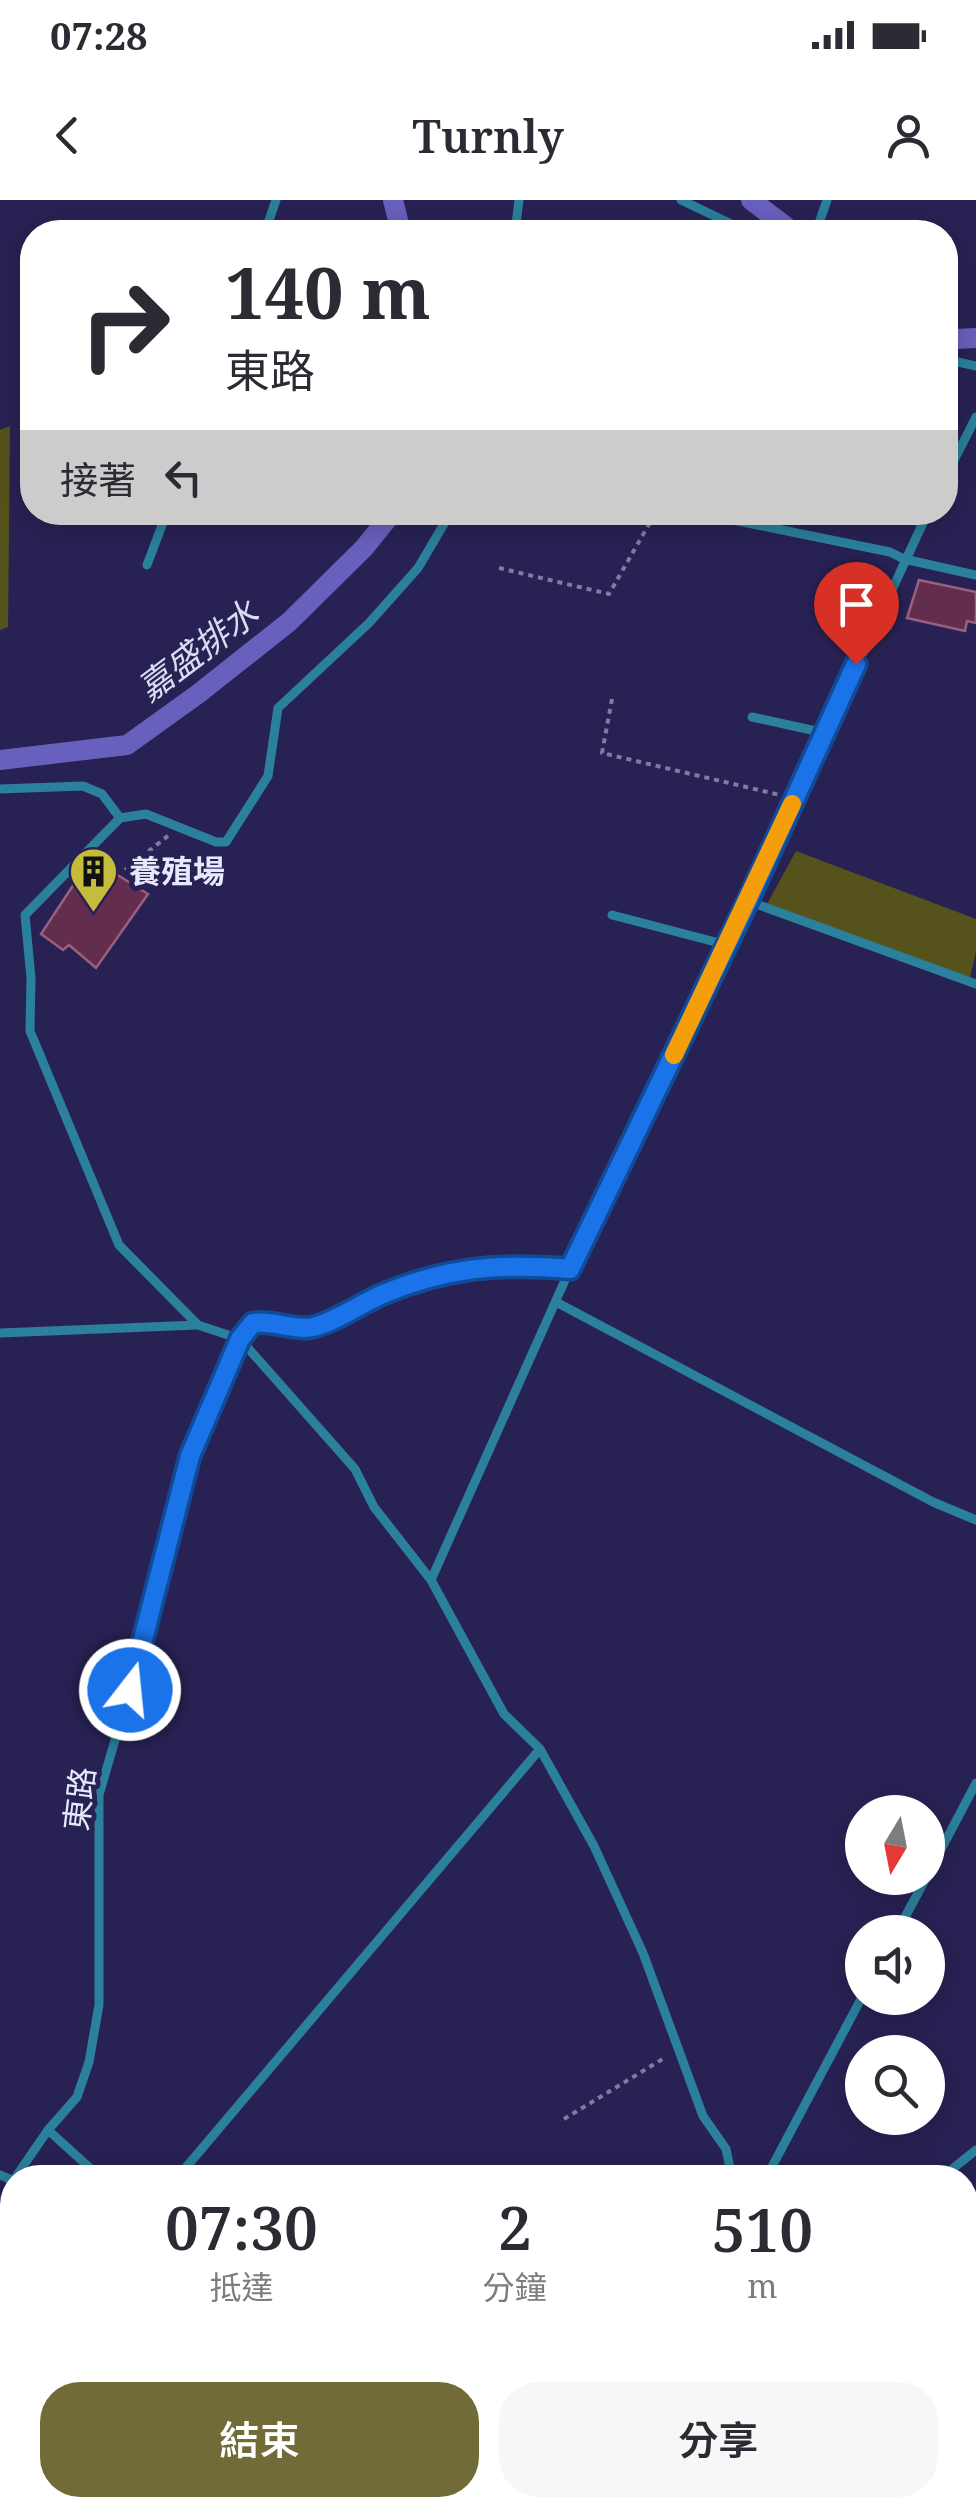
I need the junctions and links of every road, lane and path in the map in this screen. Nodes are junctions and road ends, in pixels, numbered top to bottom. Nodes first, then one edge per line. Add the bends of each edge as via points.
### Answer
1 (681, 200) edge
2 (723, 220) edge
3 (976, 417) edge
4 (958, 452) edge
5 (162, 525) edge
6 (443, 525) edge
7 (649, 525) edge
8 (758, 525) edge
9 (921, 525) edge
10 (904, 559) junction
11 (148, 564) dead end
12 (498, 568) dead end
13 (976, 575) edge
14 (612, 699) dead end
15 (752, 717) dead end
16 (825, 733) junction
17 (0, 788) edge
18 (795, 799) junction
19 (120, 818) junction
20 (176, 828) junction
21 (125, 870) dead end
22 (748, 901) junction
23 (612, 915) dead end
24 (727, 945) junction
25 (976, 984) edge
26 (570, 1269) junction
27 (556, 1302) junction
28 (198, 1325) junction
29 (0, 1332) edge
30 (240, 1339) junction
31 (976, 1520) edge
32 (431, 1580) junction
33 (540, 1749) junction
34 (976, 1783) edge
35 (945, 1842) edge
36 (852, 2015) edge
37 (678, 2050) junction
38 (564, 2118) dead end
39 (48, 2130) junction
40 (24, 2165) edge
41 (86, 2165) edge
42 (188, 2165) edge
43 (729, 2165) edge
44 (773, 2165) edge

1 - 2 lane
3 - 4 lane
5 - 11 lane
6 - 20 lane via 394,596 278,708 268,776 226,842
7 - 12 path via 610,594
8 - 10 lane
9 - 10 lane
10 - 13 lane
10 - 16 lane
14 - 18 path via 602,754
15 - 16 lane
16 - 18 lane
17 - 19 lane via 84,786 102,794
18 - 22 lane
19 - 20 lane via 146,814
19 - 28 lane via 24,915 30,1031 119,1245
20 - 21 path
22 - 24 lane
22 - 25 lane
23 - 24 lane
24 - 26 lane
26 - 27 lane
26 - 30 lane via 511,1264 444,1272 311,1328 268,1320 253,1323
27 - 31 lane
27 - 32 lane
28 - 29 lane
28 - 30 lane
30 - 32 lane via 355,1469 374,1507
30 - 39 lane, 東路 via 190,1456 99,1795 99,2004 77,2097
32 - 33 lane via 504,1714
33 - 37 lane via 594,1846
33 - 42 lane
34 - 35 lane
36 - 44 lane
37 - 38 path
37 - 43 lane
39 - 40 lane, 東路
39 - 41 lane

